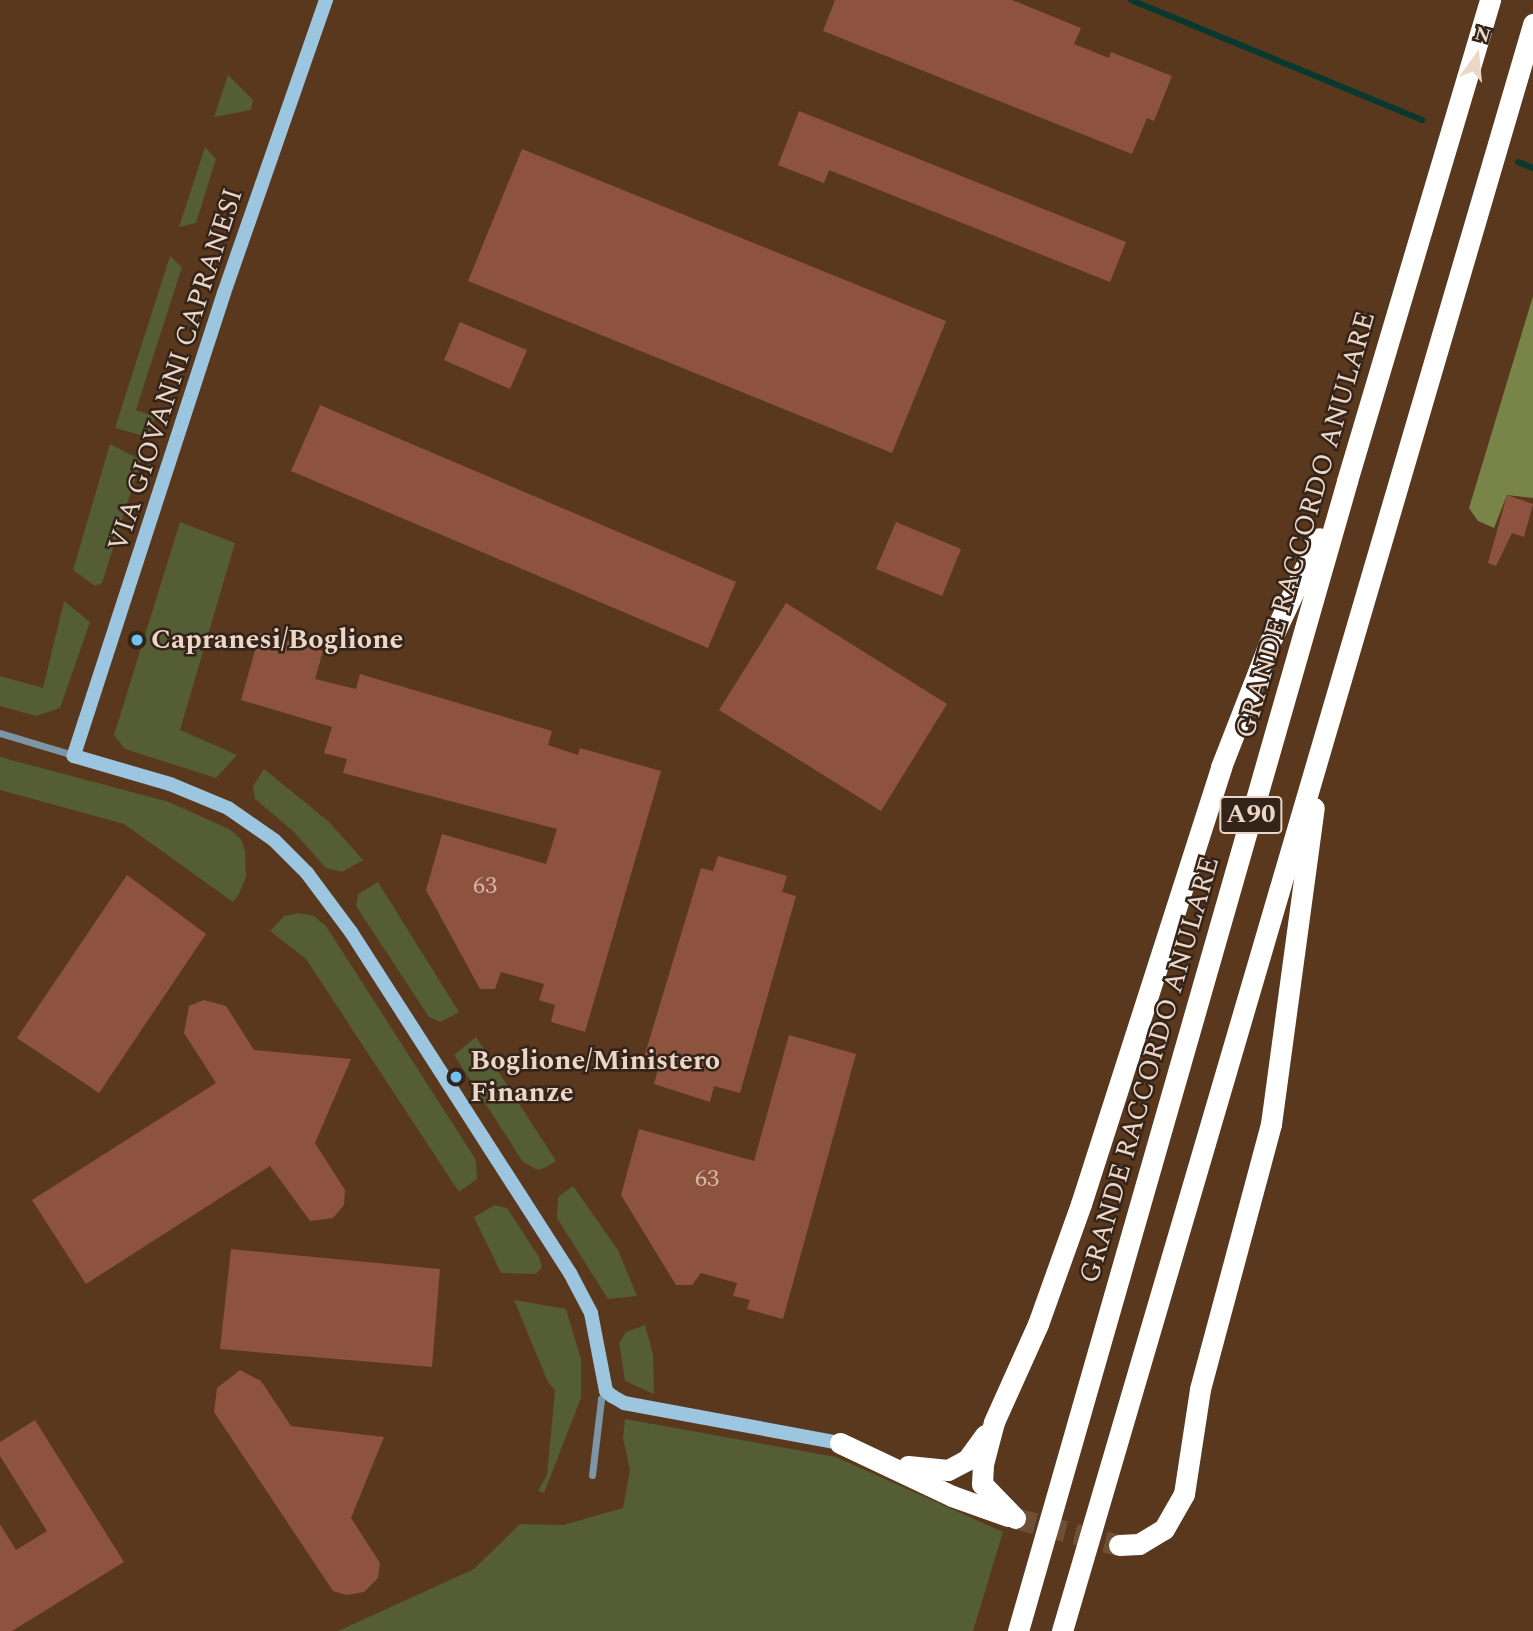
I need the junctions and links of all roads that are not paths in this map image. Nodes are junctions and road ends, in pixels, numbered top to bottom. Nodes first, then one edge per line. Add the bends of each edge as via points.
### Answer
1 (326, 0) edge
2 (1490, 0) edge
3 (1533, 24) edge
4 (1346, 481) junction
5 (0, 733) edge
6 (1324, 734) junction
7 (74, 756) junction
8 (606, 1391) junction
9 (994, 1422) junction
10 (840, 1443) junction
11 (593, 1475) dead end
12 (1119, 1545) tunnel mouth
13 (1018, 1631) edge
14 (1062, 1631) edge

1 - 7 street, VIA GIOVANNI CAPRANESI via 224,293
2 - 4 highway, GRANDE RACCORDO ANULARE / A90
3 - 6 highway, A90
4 - 9 highway via 1269,644 1221,767 1081,1204 1038,1324
4 - 13 highway, GRANDE RACCORDO ANULARE / A90
5 - 7 street
6 - 12 highway via 1271,1124 1200,1389 1184,1494 1164,1529 1139,1544
6 - 14 highway, A90
7 - 8 street via 221,805 274,840 307,873 351,932 570,1272 591,1312
8 - 10 street via 624,1403
8 - 11 street via 601,1398
9 - 10 highway via 967,1460 937,1472
9 - 10 highway via 982,1484 1014,1518 964,1501

